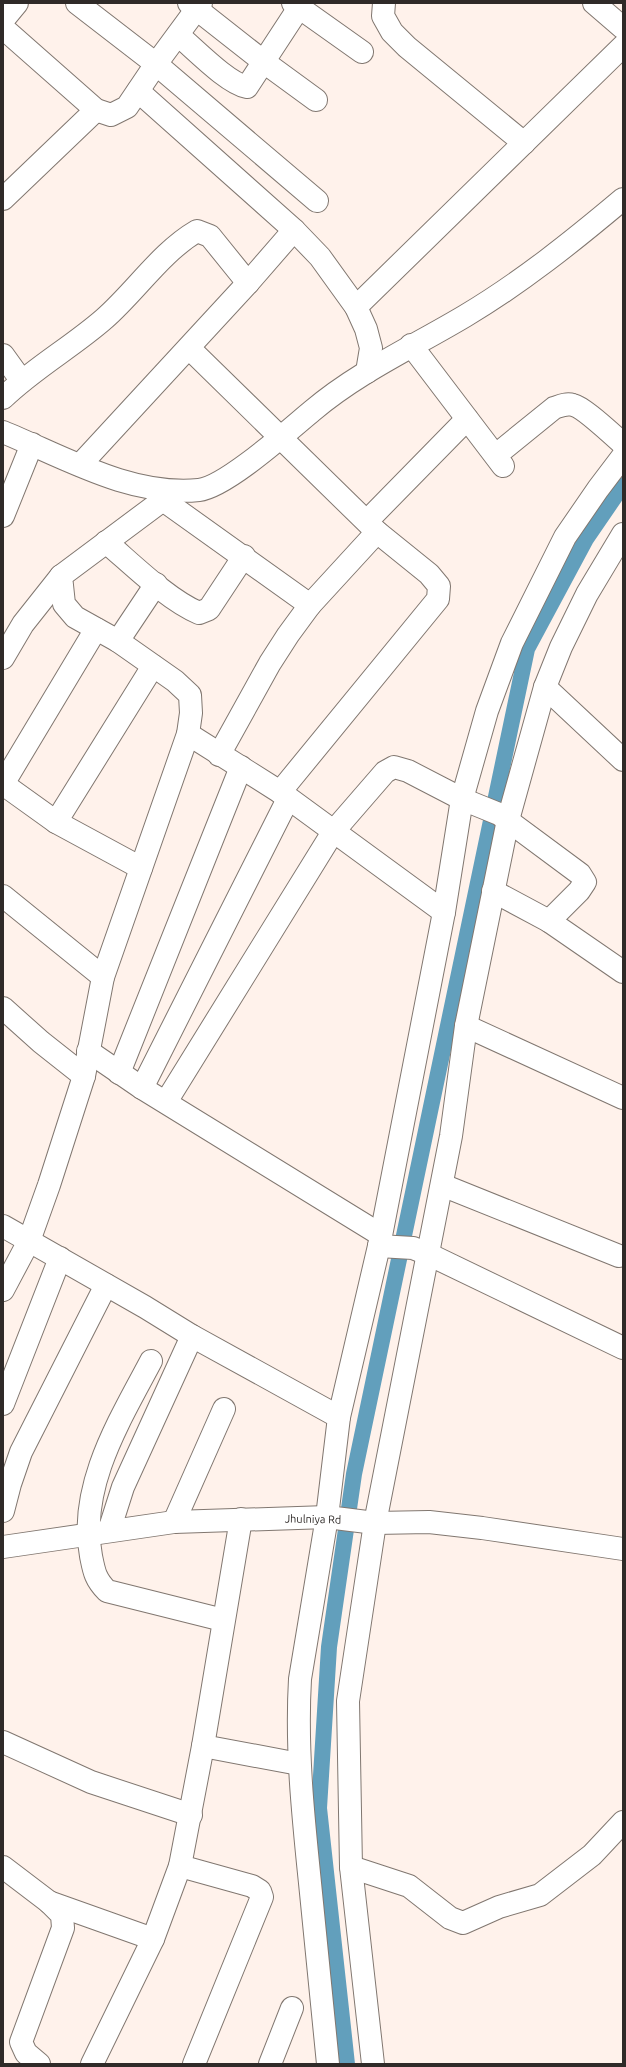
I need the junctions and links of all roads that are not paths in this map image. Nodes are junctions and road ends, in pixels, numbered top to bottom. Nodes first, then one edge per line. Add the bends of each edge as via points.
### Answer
1 (17, 3) edge
2 (77, 3) edge
3 (384, 3) edge
4 (594, 3) edge
5 (298, 4) edge
6 (196, 5) edge
7 (3, 20) edge
8 (3, 28) edge
9 (623, 28) edge
10 (178, 35) junction
11 (623, 46) edge
12 (362, 52) dead end
13 (264, 62) junction
14 (156, 64) junction
15 (138, 91) junction
16 (316, 100) dead end
17 (96, 110) junction
18 (524, 142) junction
19 (3, 199) edge
20 (623, 199) edge
21 (317, 201) dead end
22 (294, 230) junction
23 (248, 283) junction
24 (356, 307) junction
25 (411, 345) junction
26 (189, 348) junction
27 (3, 354) edge
28 (367, 372) junction
29 (21, 380) junction
30 (3, 398) edge
31 (467, 419) junction
32 (3, 432) edge
33 (280, 438) junction
34 (32, 444) junction
35 (623, 444) edge
36 (623, 456) edge
37 (80, 465) junction
38 (170, 495) junction
39 (3, 516) edge
40 (372, 527) junction
41 (623, 534) edge
42 (106, 542) junction
43 (244, 556) junction
44 (61, 576) junction
45 (156, 584) junction
46 (310, 605) junction
47 (96, 629) junction
48 (118, 641) junction
49 (3, 658) edge
50 (153, 666) junction
51 (545, 688) junction
52 (188, 734) junction
53 (220, 755) junction
54 (623, 760) edge
55 (241, 767) junction
56 (3, 784) edge
57 (284, 795) junction
58 (467, 801) junction
59 (504, 817) junction
60 (56, 822) junction
61 (332, 832) junction
62 (141, 868) junction
63 (493, 890) junction
64 (3, 896) edge
65 (444, 912) junction
66 (549, 921) junction
67 (623, 972) edge
68 (103, 977) junction
69 (3, 1008) edge
70 (466, 1026) junction
71 (88, 1051) junction
72 (119, 1073) junction
73 (84, 1076) junction
74 (142, 1088) junction
75 (623, 1098) edge
76 (166, 1102) junction
77 (442, 1184) junction
78 (3, 1226) edge
79 (29, 1241) junction
80 (383, 1242) junction
81 (421, 1251) junction
82 (619, 1256) dead end
83 (60, 1258) junction
84 (106, 1285) junction
85 (3, 1290) edge
86 (192, 1336) junction
87 (623, 1348) edge
88 (151, 1361) dead end
89 (3, 1404) edge
90 (224, 1409) dead end
91 (339, 1417) junction
92 (3, 1511) edge
93 (242, 1519) junction
94 (350, 1520) junction
95 (174, 1522) junction
96 (109, 1531) junction
97 (87, 1536) junction
98 (3, 1547) edge
99 (623, 1549) edge
100 (223, 1620) junction
101 (3, 1742) edge
102 (203, 1746) junction
103 (299, 1764) junction
104 (191, 1815) junction
105 (623, 1822) edge
106 (180, 1866) junction
107 (3, 1867) edge
108 (352, 1867) junction
109 (49, 1902) junction
110 (153, 1939) junction
111 (292, 2008) dead end
112 (39, 2064) edge
113 (92, 2064) edge
114 (194, 2064) edge
115 (270, 2064) edge
116 (328, 2064) edge
117 (373, 2064) edge

1 - 7 street
2 - 14 street
3 - 18 street via 383,16 392,32 407,47
4 - 9 street
5 - 12 street
5 - 13 street
6 - 10 street
6 - 13 street
8 - 17 street
10 - 13 street via 240,86 248,87
10 - 14 street
11 - 18 street
13 - 16 street
14 - 15 street
14 - 21 street
15 - 17 street via 126,107 111,115
15 - 22 street
17 - 19 street
18 - 24 street
20 - 25 street via 582,234 502,294
22 - 23 street
22 - 24 street via 320,257
23 - 26 street
23 - 29 street via 210,236 197,231 180,241 123,302 83,338
24 - 28 street via 371,348
25 - 28 street
25 - 31 street
26 - 33 street
26 - 37 street
27 - 29 street
28 - 33 street via 330,396
29 - 30 street
31 - 35 street via 499,461 554,408 565,404 574,404
31 - 40 street
32 - 34 street
33 - 38 street via 226,478 202,490
33 - 40 street
34 - 37 street
34 - 39 street
36 - 58 street via 566,537 512,643 487,711
37 - 38 street
38 - 42 street
38 - 43 street
40 - 46 street
40 - 57 street via 429,574 439,586 438,599
41 - 51 street via 587,594 561,647
42 - 44 street
42 - 45 street
43 - 45 street via 209,609 199,613 189,609
43 - 46 street
44 - 47 street via 64,604 75,617
44 - 49 street via 23,624
45 - 48 street
46 - 53 street via 270,663
47 - 48 street
47 - 56 street
48 - 50 street
50 - 52 street via 190,695
50 - 60 street
51 - 54 street
51 - 59 street
52 - 53 street
52 - 62 street
53 - 55 street
55 - 57 street
55 - 72 street
56 - 60 street
57 - 61 street
57 - 74 street
58 - 59 street
58 - 61 street via 408,771 394,767 385,772
58 - 65 street
59 - 63 street
59 - 66 street via 580,874 585,882
60 - 62 street
61 - 65 street
61 - 76 street
62 - 68 street
63 - 66 street
63 - 70 street
64 - 68 street
65 - 80 street
66 - 67 street
68 - 71 street
69 - 73 street
70 - 75 street
70 - 77 street
71 - 72 street
71 - 73 street
72 - 74 street
73 - 79 street
74 - 76 street
76 - 80 street
77 - 81 street
77 - 82 street
78 - 79 street
79 - 83 street
79 - 85 street
80 - 81 street
80 - 91 street
81 - 87 street
81 - 94 street
83 - 84 street
83 - 89 street
84 - 86 street
84 - 92 street via 21,1452
86 - 91 street
86 - 96 street via 123,1487
88 - 97 street via 114,1432 104,1458 91,1503
90 - 95 street
91 - 94 street
93 - 94 street, Jhulniya Rd
93 - 95 street, Jhulniya Rd
93 - 100 street
94 - 99 street, Jhulniya Rd via 429,1522
94 - 103 street via 300,1679
94 - 108 street via 348,1701
95 - 96 street, Jhulniya Rd
96 - 97 street, Jhulniya Rd
97 - 98 street, Jhulniya Rd
97 - 100 street via 98,1582 107,1591
100 - 102 street
101 - 104 street via 91,1782
102 - 103 street
102 - 104 street
103 - 116 street
104 - 106 street
105 - 108 street via 592,1856 540,1895 499,1907 463,1923 450,1918 409,1886
106 - 110 street
106 - 114 street via 252,1886 260,1891 262,1897
107 - 109 street
108 - 117 street
109 - 110 street
109 - 112 street via 62,1915 63,1928 21,2042 26,2053
110 - 113 street
111 - 115 street

